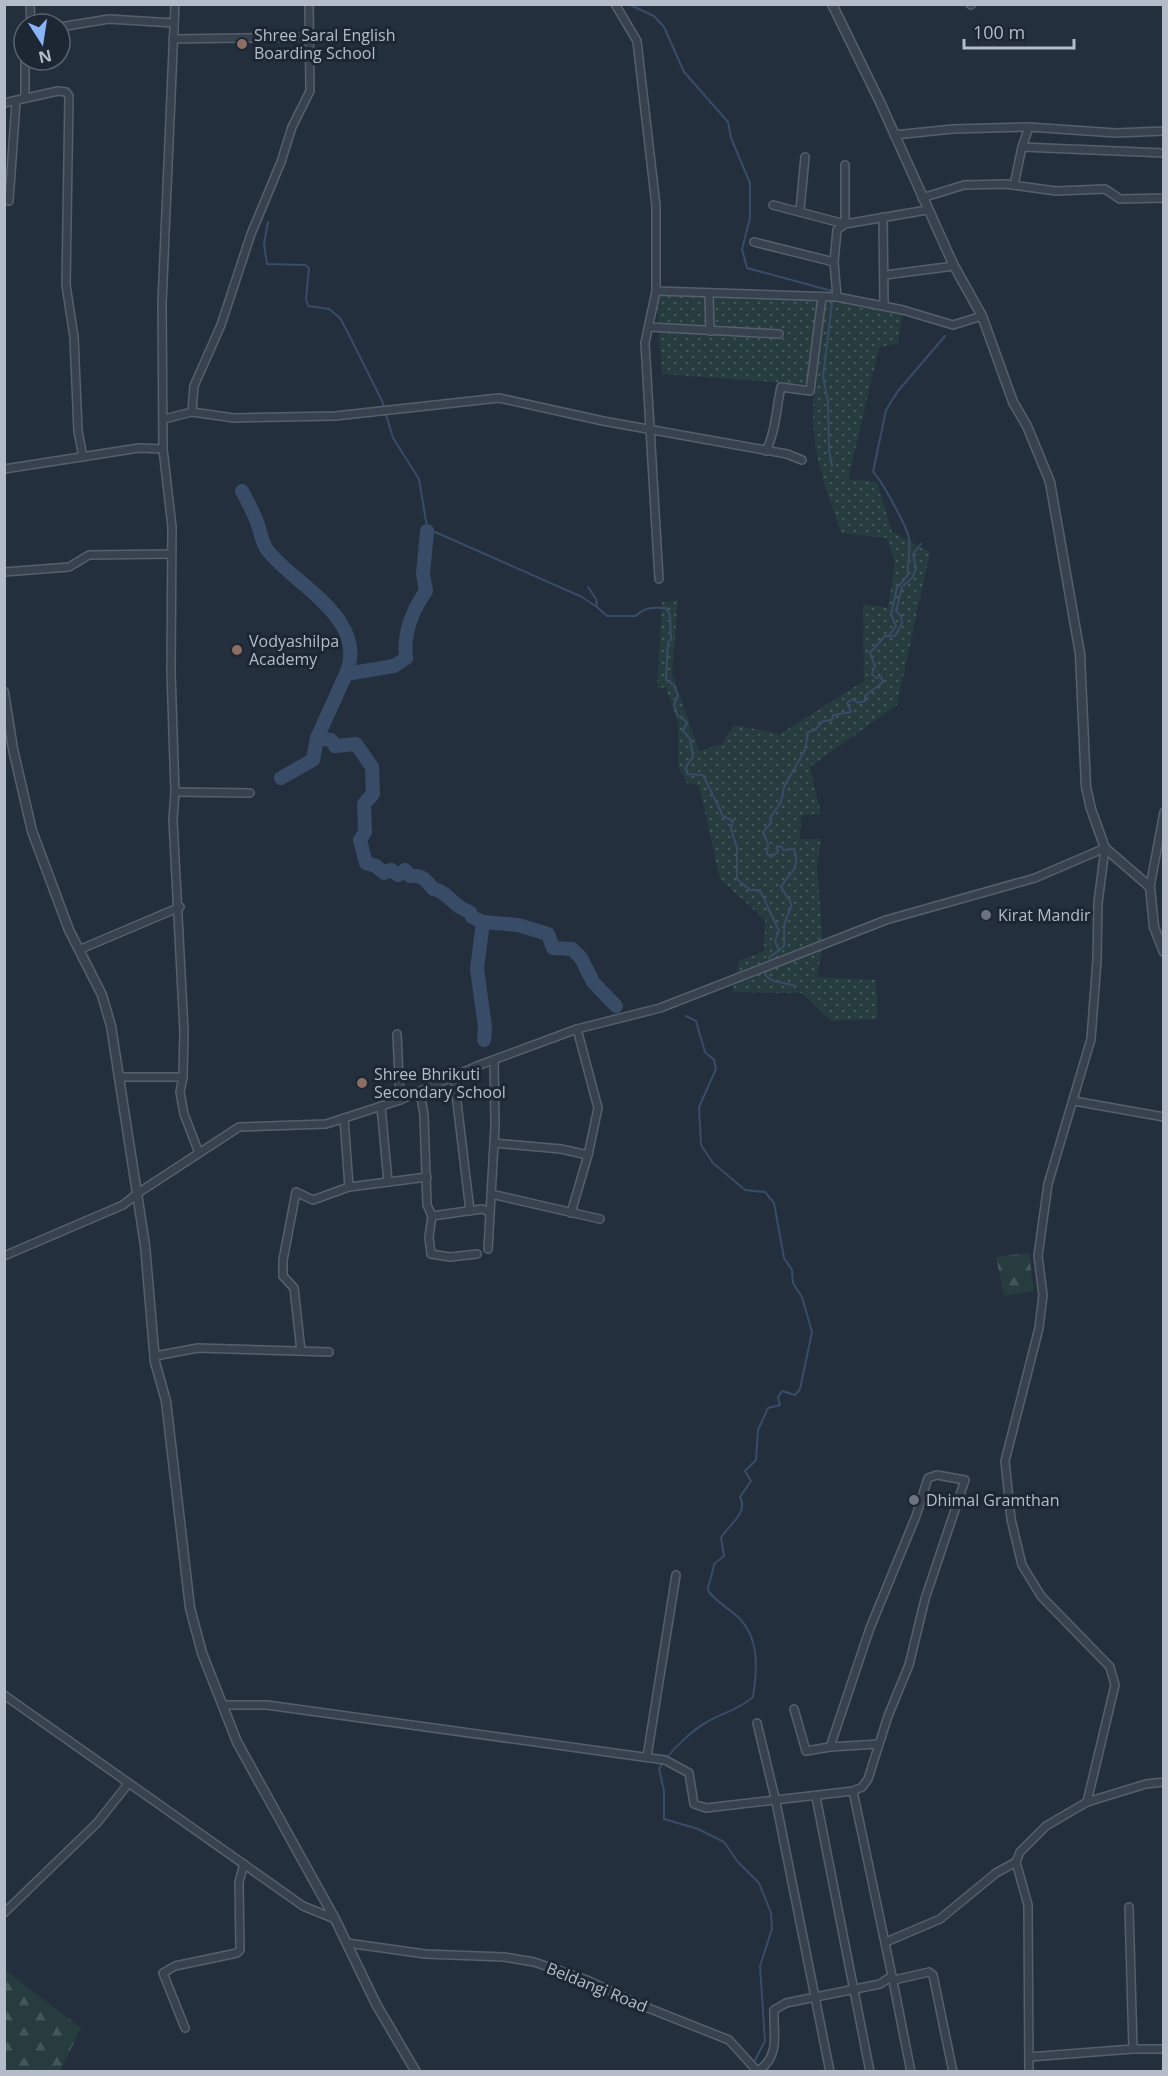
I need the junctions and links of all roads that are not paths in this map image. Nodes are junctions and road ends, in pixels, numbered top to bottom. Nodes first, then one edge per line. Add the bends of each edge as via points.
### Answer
1 (175, 4) edge
2 (309, 4) edge
3 (615, 4) edge
4 (832, 4) edge
5 (174, 23) junction
6 (72, 25) edge
7 (310, 38) junction
8 (173, 39) junction
9 (25, 72) edge
10 (25, 98) junction
11 (16, 102) junction
12 (4, 103) edge
13 (1029, 128) junction
14 (1164, 131) edge
15 (894, 135) junction
16 (1022, 147) junction
17 (1164, 153) edge
18 (805, 158) dead end
19 (845, 165) dead end
20 (1014, 185) junction
21 (922, 198) junction
22 (1164, 198) edge
23 (9, 201) dead end
24 (773, 205) dead end
25 (800, 210) junction
26 (927, 210) junction
27 (883, 217) junction
28 (845, 224) junction
29 (754, 242) dead end
30 (834, 262) junction
31 (954, 266) junction
32 (885, 275) junction
33 (656, 291) junction
34 (709, 293) junction
35 (822, 297) junction
36 (837, 297) junction
37 (884, 305) junction
38 (982, 316) junction
39 (649, 327) junction
40 (710, 331) junction
41 (780, 334) dead end
42 (192, 412) junction
43 (164, 419) junction
44 (650, 430) junction
45 (163, 449) junction
46 (766, 451) junction
47 (83, 457) junction
48 (802, 460) dead end
49 (4, 469) edge
50 (171, 554) junction
51 (4, 572) edge
52 (658, 579) dead end
53 (4, 692) edge
54 (176, 792) junction
55 (250, 793) dead end
56 (1164, 812) edge
57 (1105, 848) junction
58 (1150, 887) junction
59 (180, 907) junction
60 (81, 949) junction
61 (1164, 952) edge
62 (577, 1029) junction
63 (397, 1034) dead end
64 (494, 1060) junction
65 (120, 1077) junction
66 (183, 1077) junction
67 (454, 1077) junction
68 (420, 1091) junction
69 (400, 1100) junction
70 (1074, 1101) junction
71 (381, 1106) junction
72 (1164, 1117) edge
73 (344, 1118) junction
74 (494, 1143) junction
75 (199, 1153) junction
76 (588, 1155) junction
77 (427, 1178) junction
78 (388, 1182) junction
79 (349, 1186) junction
80 (138, 1193) junction
81 (491, 1194) junction
82 (470, 1211) junction
83 (490, 1212) junction
84 (571, 1213) junction
85 (432, 1216) junction
86 (600, 1219) dead end
87 (488, 1249) dead end
88 (477, 1254) dead end
89 (4, 1256) edge
90 (301, 1351) junction
91 (329, 1352) dead end
92 (155, 1356) junction
93 (676, 1575) dead end
94 (4, 1695) edge
95 (223, 1705) junction
96 (794, 1709) dead end
97 (757, 1723) dead end
98 (878, 1744) junction
99 (830, 1747) junction
100 (646, 1756) junction
101 (1164, 1782) edge
102 (128, 1784) junction
103 (853, 1791) junction
104 (816, 1797) junction
105 (776, 1802) junction
106 (1087, 1802) junction
107 (1016, 1862) junction
108 (244, 1864) junction
109 (1129, 1907) dead end
110 (4, 1913) edge
111 (335, 1919) junction
112 (886, 1942) junction
113 (347, 1943) junction
114 (893, 1978) junction
115 (852, 1989) junction
116 (814, 1997) junction
117 (185, 2028) dead end
118 (1133, 2049) junction
119 (1164, 2049) edge
120 (1029, 2057) junction
121 (758, 2071) edge
122 (416, 2072) edge
123 (830, 2072) edge
124 (870, 2072) edge
125 (911, 2072) edge
126 (952, 2072) edge
127 (1029, 2072) edge

1 - 5 street
2 - 7 street
3 - 33 street via 636,41 638,53 656,206
4 - 15 street
5 - 6 street via 109,19
5 - 8 street
7 - 8 street
7 - 42 street via 310,91 292,127 221,325 194,386
8 - 43 street via 162,303
9 - 10 street
10 - 11 street
10 - 47 street via 58,91 69,96 66,285
11 - 12 street
11 - 23 street
13 - 14 street via 1116,133
13 - 15 street
13 - 16 street
15 - 21 street
16 - 17 street
16 - 20 street
18 - 25 street
19 - 28 street
20 - 21 street via 964,185
20 - 22 street via 1056,191 1105,189 1120,199
21 - 26 street
24 - 25 street
25 - 28 street
26 - 27 street
26 - 31 street
27 - 28 street
27 - 32 street
28 - 30 street via 837,230
29 - 30 street
30 - 36 street
31 - 32 street
31 - 38 street
32 - 37 street
33 - 34 street
33 - 39 street
34 - 35 street
34 - 40 street
35 - 36 street
35 - 46 street via 810,390 781,387 774,434
36 - 37 street
37 - 38 street via 954,325
38 - 57 street via 1013,402 1050,482 1080,654 1086,787
39 - 40 street
39 - 44 street via 645,344
40 - 41 street
42 - 43 street
42 - 44 street via 283,419 498,398
43 - 45 street
44 - 46 street
44 - 52 street
45 - 47 street via 139,448
45 - 50 street via 172,527
46 - 48 street
47 - 49 street
50 - 51 street via 89,555 69,567
50 - 54 street
53 - 60 street via 32,831 69,930
54 - 55 street
54 - 59 street via 173,820
56 - 58 street
57 - 58 street
57 - 62 street via 1035,878 886,920 671,1005
57 - 70 street via 1091,1039
58 - 61 street via 1154,927
59 - 60 street
59 - 66 street
60 - 65 street via 102,994
62 - 64 street
62 - 76 street via 598,1108
63 - 69 street
64 - 67 street
64 - 74 street
65 - 66 street
65 - 80 street
66 - 75 street via 183,1114
67 - 68 street
67 - 82 street
68 - 69 street
68 - 77 street
69 - 71 street
70 - 72 street
70 - 106 street via 1048,1184 1038,1256 1043,1295 1039,1328 1005,1461 1011,1519 1022,1565 1041,1596 1110,1667 1115,1685
71 - 73 street
71 - 78 street
73 - 75 street via 326,1124 239,1127
73 - 79 street
74 - 76 street
74 - 81 street
75 - 80 street
76 - 84 street
77 - 78 street
77 - 85 street via 427,1205
78 - 79 street
79 - 90 street via 313,1200 296,1192 283,1276 294,1288
80 - 89 street via 123,1205
80 - 92 street
81 - 83 street
81 - 84 street
82 - 83 street
82 - 85 street
83 - 87 street
84 - 86 street
85 - 88 street via 431,1254
90 - 91 street
90 - 92 street via 198,1348
92 - 95 street via 166,1401 190,1608 202,1653
93 - 100 street
94 - 102 street
95 - 100 street via 267,1705
95 - 111 street via 237,1742
96 - 99 street via 806,1751
97 - 105 street
98 - 99 street
98 - 99 street via 909,1665 925,1599 965,1480 928,1478 870,1628
98 - 103 street via 868,1779
100 - 105 street via 685,1769 694,1803 699,1807
101 - 106 street
102 - 108 street
102 - 110 street via 97,1823
103 - 104 street
103 - 112 street
104 - 105 street
104 - 115 street
105 - 116 street
106 - 107 street via 1046,1826 1020,1852
107 - 112 street via 996,1873 940,1919
107 - 120 street via 1028,1905
108 - 111 street via 303,1906
108 - 117 street via 239,1882 240,1950 175,1966 163,1973
109 - 118 street
111 - 113 street
112 - 114 street
113 - 121 street, Beldangi Road via 425,1954 534,1962 729,2040
113 - 122 street via 376,2004
114 - 115 street
114 - 125 street
114 - 126 street via 930,1972 933,1975
115 - 116 street
115 - 124 street
116 - 121 street via 774,2010 774,2050 767,2065
116 - 123 street
118 - 119 street
118 - 120 street
120 - 127 street

